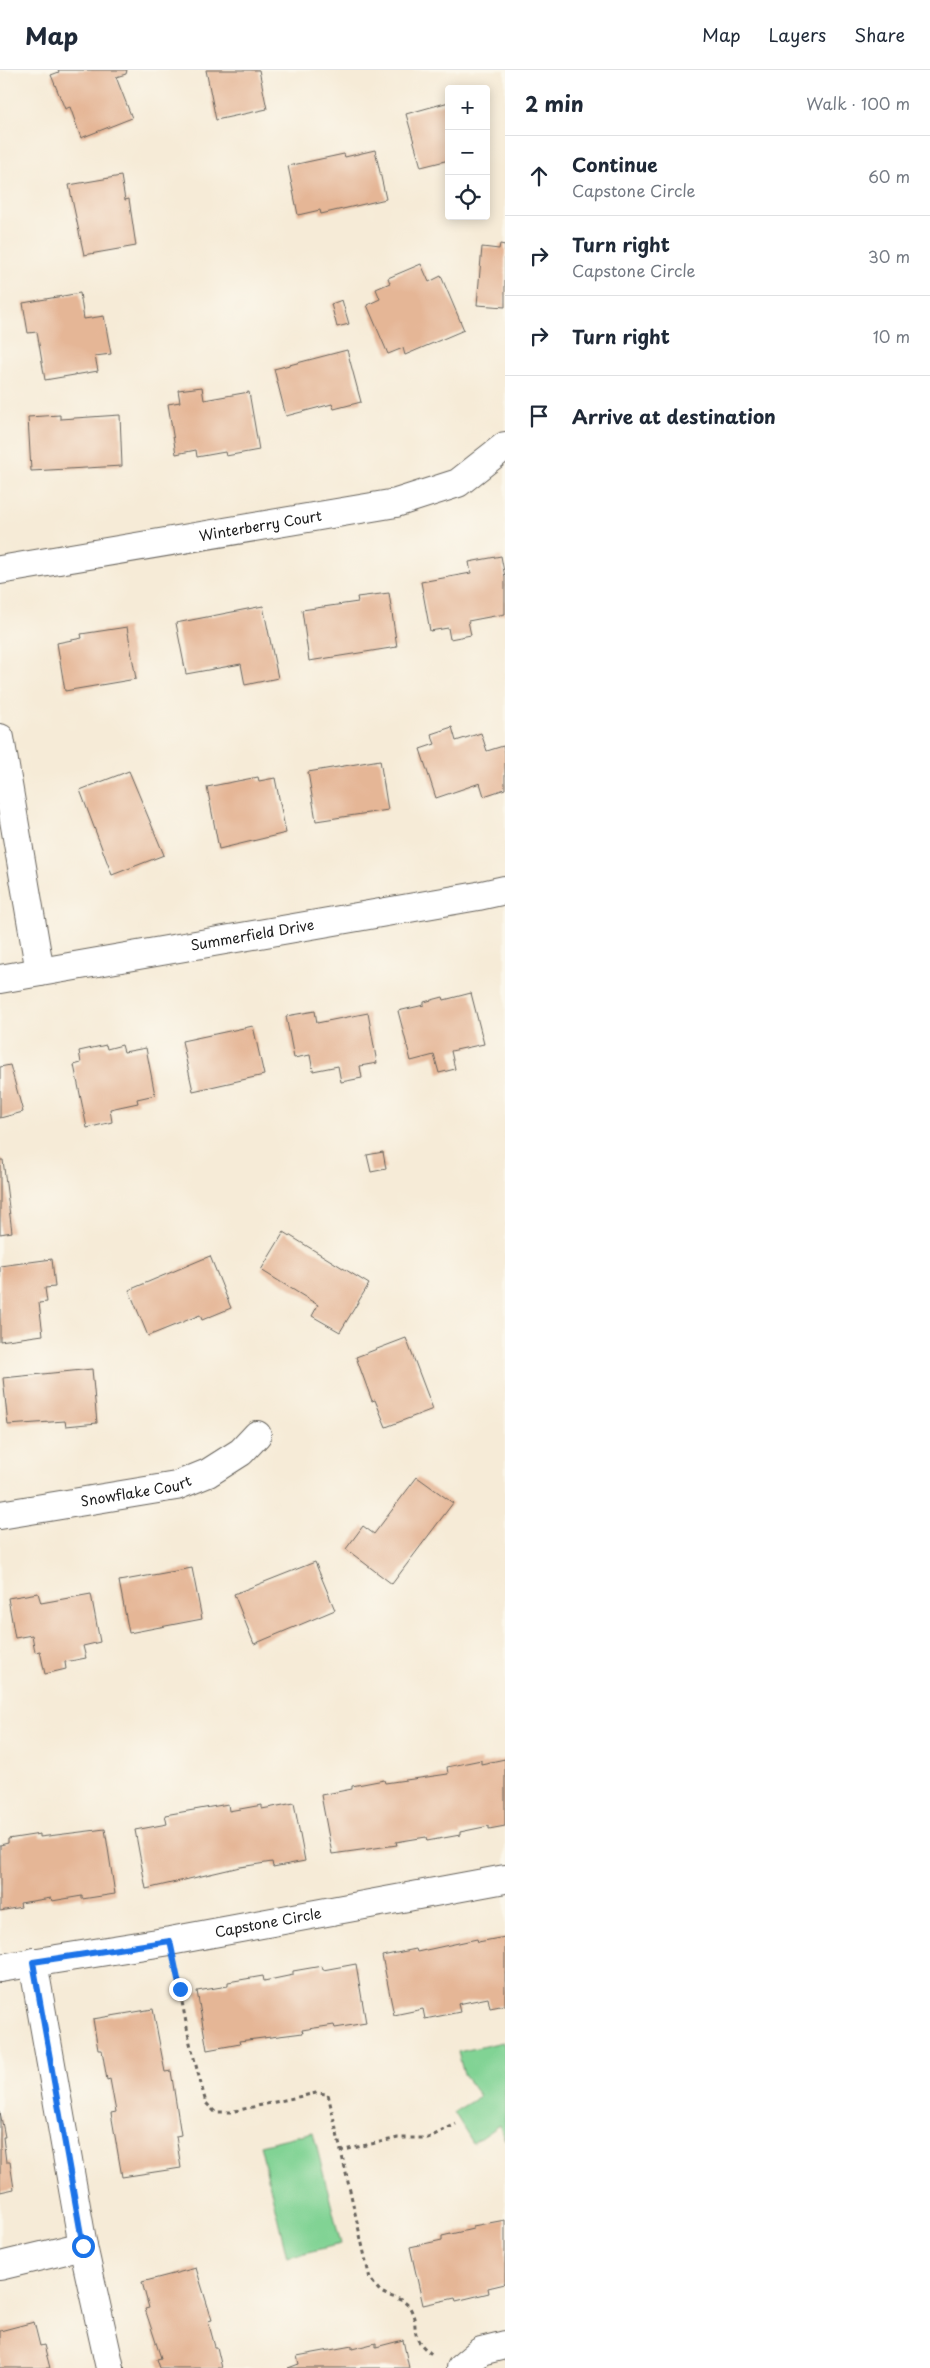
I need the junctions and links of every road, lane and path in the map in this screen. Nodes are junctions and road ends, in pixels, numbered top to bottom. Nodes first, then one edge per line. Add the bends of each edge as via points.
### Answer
1 (505, 446) edge
2 (0, 570) edge
3 (0, 738) edge
4 (505, 890) edge
5 (40, 972) junction
6 (0, 980) edge
7 (257, 1436) dead end
8 (0, 1515) edge
9 (505, 1879) edge
10 (170, 1941) junction
11 (33, 1962) junction
12 (0, 1968) edge
13 (456, 2124) dead end
14 (340, 2151) junction
15 (83, 2246) junction
16 (0, 2266) edge
17 (505, 2345) edge
18 (110, 2368) edge
19 (461, 2368) edge

1 - 2 street, Winterberry Court via 458,483 396,503
3 - 5 street
4 - 5 street, Summerfield Drive
5 - 6 street, Summerfield Drive
7 - 8 street, Snowflake Court via 240,1452 208,1473 176,1486
9 - 10 street, Capstone Circle
10 - 11 street, Capstone Circle
10 - 14 path via 190,2043 206,2103 215,2112 230,2112 316,2093 328,2094
11 - 12 street, Capstone Circle
11 - 15 street
13 - 14 path via 428,2138 398,2138
14 - 19 path via 370,2279 380,2291 404,2301 410,2309 414,2334 422,2345 432,2354
15 - 16 street
15 - 18 street
17 - 19 street via 481,2351

